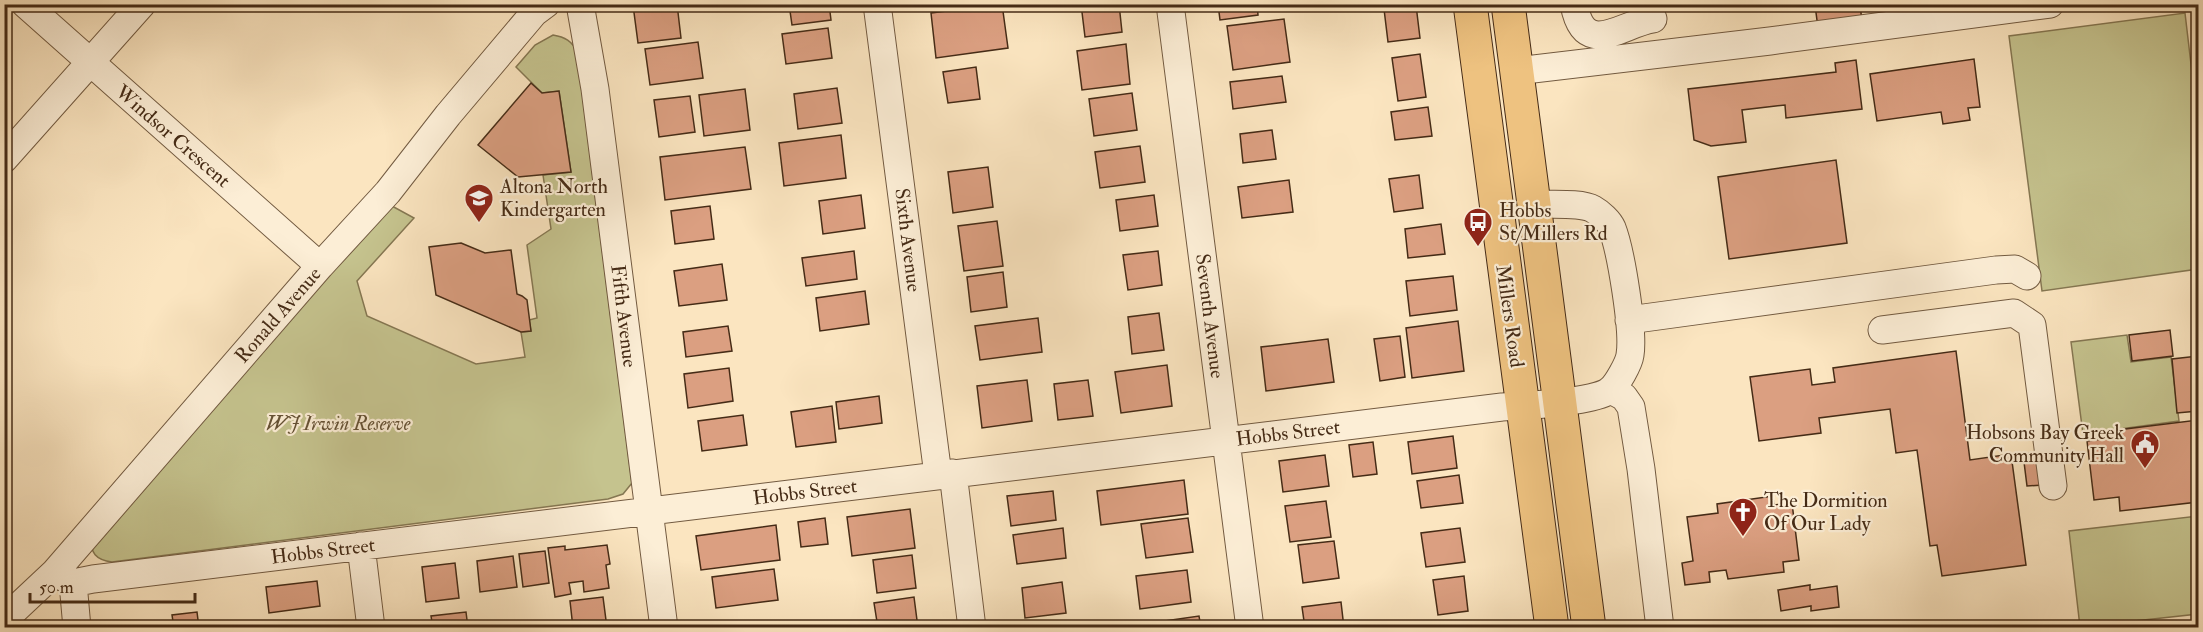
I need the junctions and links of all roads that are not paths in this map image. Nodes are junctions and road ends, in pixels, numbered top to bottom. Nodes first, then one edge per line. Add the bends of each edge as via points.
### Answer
1 (26, 4) edge
2 (142, 4) edge
3 (546, 4) edge
4 (580, 4) edge
5 (877, 4) edge
6 (1170, 4) edge
7 (1470, 4) edge
8 (1508, 4) edge
9 (2050, 4) edge
10 (1575, 8) edge
11 (1646, 20) dead end
12 (91, 62) junction
13 (1516, 71) junction
14 (4, 159) edge
15 (1534, 204) junction
16 (320, 266) junction
17 (2027, 276) dead end
18 (1629, 320) junction
19 (1882, 330) dead end
20 (1611, 390) junction
21 (1559, 402) junction
22 (1522, 406) junction
23 (1226, 440) junction
24 (946, 474) junction
25 (2053, 486) dead end
26 (649, 511) junction
27 (361, 546) junction
28 (64, 578) junction
29 (4, 620) edge
30 (77, 627) edge
31 (371, 627) edge
32 (664, 627) edge
33 (972, 627) edge
34 (1250, 627) edge
35 (1552, 627) edge
36 (1589, 627) edge
37 (1660, 627) edge

1 - 12 street, Windsor Crescent
2 - 12 street
3 - 16 street, Ronald Avenue via 527,21 388,192
4 - 26 street, Fifth Avenue via 595,89
5 - 24 street, Sixth Avenue
6 - 23 street, Seventh Avenue
7 - 22 main road, Millers Road
8 - 13 main road, Millers Road
9 - 13 street
10 - 11 street via 1577,21 1587,33 1595,35 1620,32
12 - 14 street
12 - 16 street, Windsor Crescent
13 - 15 main road, Millers Road
15 - 18 street via 1590,207 1611,226
15 - 21 main road, Millers Road
16 - 28 street, Ronald Avenue
17 - 18 street via 2015,269 1996,270
18 - 20 street via 1629,361
19 - 25 street via 2014,313 2032,325
20 - 21 street, Hobbs Street
20 - 37 street via 1631,407
21 - 22 street, Hobbs Street
21 - 36 main road, Millers Road
22 - 23 street, Hobbs Street
22 - 35 main road, Millers Road
23 - 24 street, Hobbs Street
23 - 34 street, Seventh Avenue
24 - 26 street, Hobbs Street
24 - 33 street, Sixth Avenue
26 - 27 street, Hobbs Street
26 - 32 street, Fifth Avenue
27 - 28 street, Hobbs Street via 93,579
27 - 31 street
28 - 29 street, Ronald Avenue
28 - 30 street

